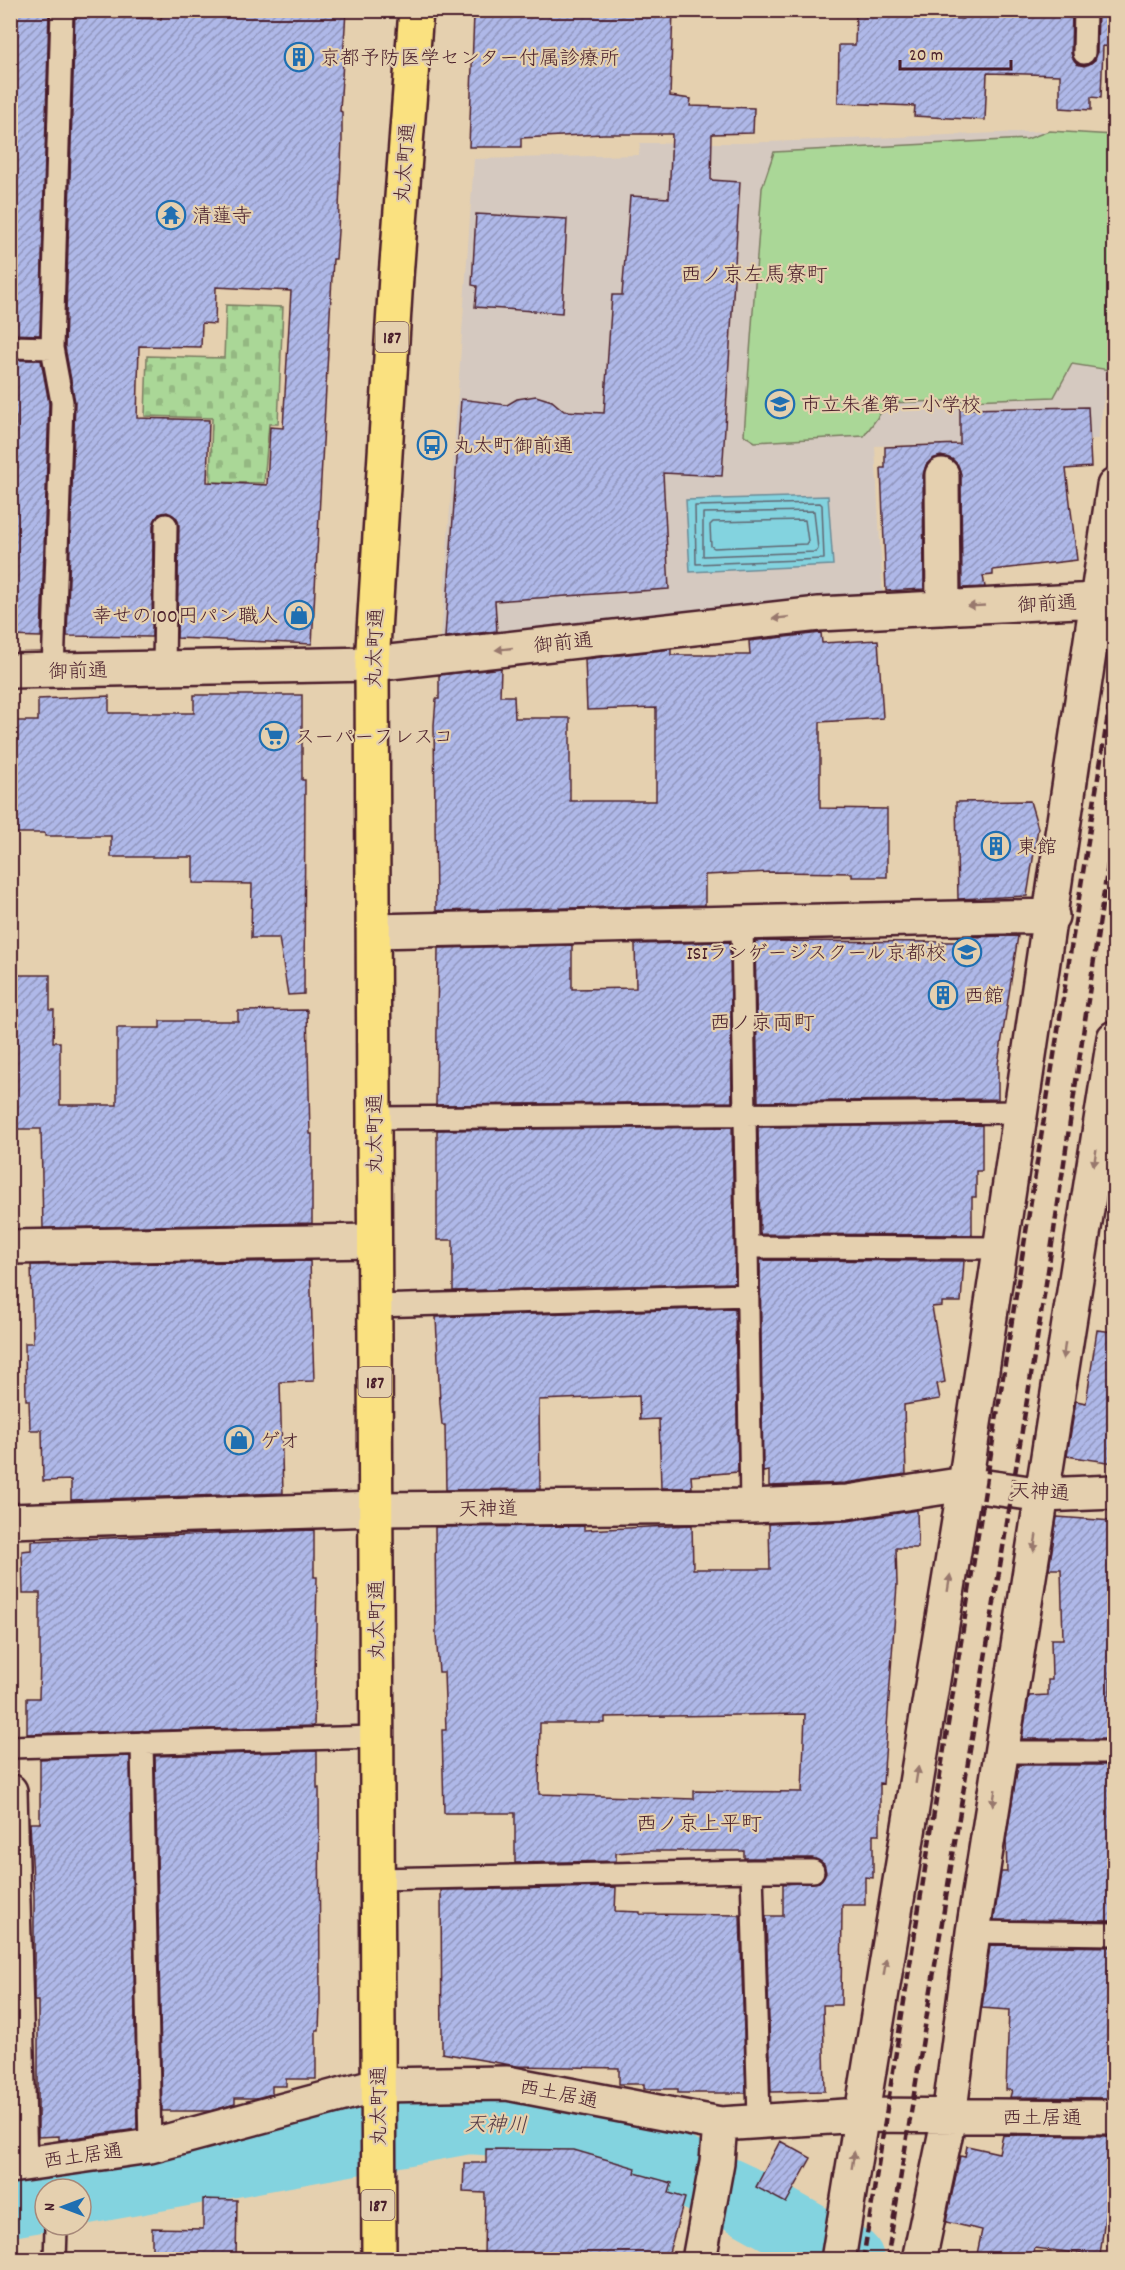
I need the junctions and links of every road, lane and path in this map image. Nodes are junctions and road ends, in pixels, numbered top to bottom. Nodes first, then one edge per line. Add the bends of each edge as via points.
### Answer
1 (62, 10) edge
2 (416, 10) edge
3 (1085, 10) edge
4 (1084, 53) dead end
5 (10, 347) edge
6 (52, 348) junction
7 (942, 475) dead end
8 (1114, 486) edge
9 (166, 525) dead end
10 (1106, 600) edge
11 (943, 608) junction
12 (372, 664) junction
13 (164, 669) junction
14 (10, 671) edge
15 (53, 671) junction
16 (1052, 916) junction
17 (742, 922) junction
18 (374, 931) junction
19 (1114, 1044) edge
20 (1022, 1112) junction
21 (744, 1114) junction
22 (374, 1118) junction
23 (374, 1241) junction
24 (10, 1247) edge
25 (747, 1247) junction
26 (1000, 1248) junction
27 (748, 1295) junction
28 (375, 1306) junction
29 (965, 1484) junction
30 (1114, 1492) edge
31 (1043, 1495) junction
32 (751, 1506) junction
33 (375, 1509) junction
34 (10, 1521) edge
35 (376, 1737) junction
36 (142, 1743) junction
37 (10, 1747) edge
38 (1001, 1752) junction
39 (1114, 1752) edge
40 (10, 1791) edge
41 (752, 1871) junction
42 (813, 1871) dead end
43 (377, 1878) junction
44 (973, 1932) junction
45 (1114, 1934) edge
46 (377, 2093) junction
47 (861, 2115) junction
48 (949, 2117) junction
49 (1114, 2117) edge
50 (759, 2119) junction
51 (720, 2124) junction
52 (150, 2146) junction
53 (15, 2165) edge
54 (56, 2237) edge
55 (55, 2259) edge
56 (379, 2259) edge
57 (699, 2259) edge
58 (838, 2259) edge
59 (919, 2259) edge

1 - 6 lane
2 - 12 main road, 丸太町通 / 187
3 - 4 lane
5 - 6 lane
6 - 15 lane via 63,402
7 - 11 street
8 - 10 street
9 - 13 lane
10 -> 11 street, 御前通
10 - 16 street
11 -> 12 street, 御前通 via 819,614
12 - 13 street, 御前通
12 - 18 main road, 丸太町通 / 187
13 - 15 street, 御前通
14 - 15 street, 御前通
16 - 17 street
16 - 20 street
17 - 18 street
17 - 21 lane
18 - 22 main road, 丸太町通 / 187
19 -> 31 street
20 - 21 lane
20 - 26 street
21 - 22 lane
21 - 25 lane
22 - 23 main road, 丸太町通 / 187
23 - 24 street
23 - 28 main road, 丸太町通 / 187
25 - 26 lane
25 - 27 lane
26 - 29 street
27 - 28 lane
27 - 32 lane
28 - 33 main road, 丸太町通 / 187
29 - 31 street, 天神通
29 - 32 street, 天神道 via 847,1502
47 -> 29 street
30 - 31 street, 天神通
31 -> 38 street
32 - 33 street, 天神道
33 - 34 street, 天神道
33 - 35 main road, 丸太町通 / 187
35 - 36 lane
35 - 43 main road, 丸太町通 / 187
36 - 37 lane
36 - 52 lane
38 - 39 lane
38 -> 44 street
40 - 53 street
41 - 42 lane
41 - 43 lane
41 - 50 lane
43 - 46 main road, 丸太町通 / 187
44 - 45 lane
44 - 48 street
46 - 51 street, 西土居通 via 507,2083
46 - 52 street, 西土居通
46 - 56 main road, 丸太町通 / 187
47 - 48 street, 西土居通
47 - 50 street, 西土居通
58 -> 47 street
48 - 49 street, 西土居通
48 - 59 street
50 - 51 street, 西土居通
51 - 57 street
52 - 53 street, 西土居通
54 - 55 lane

